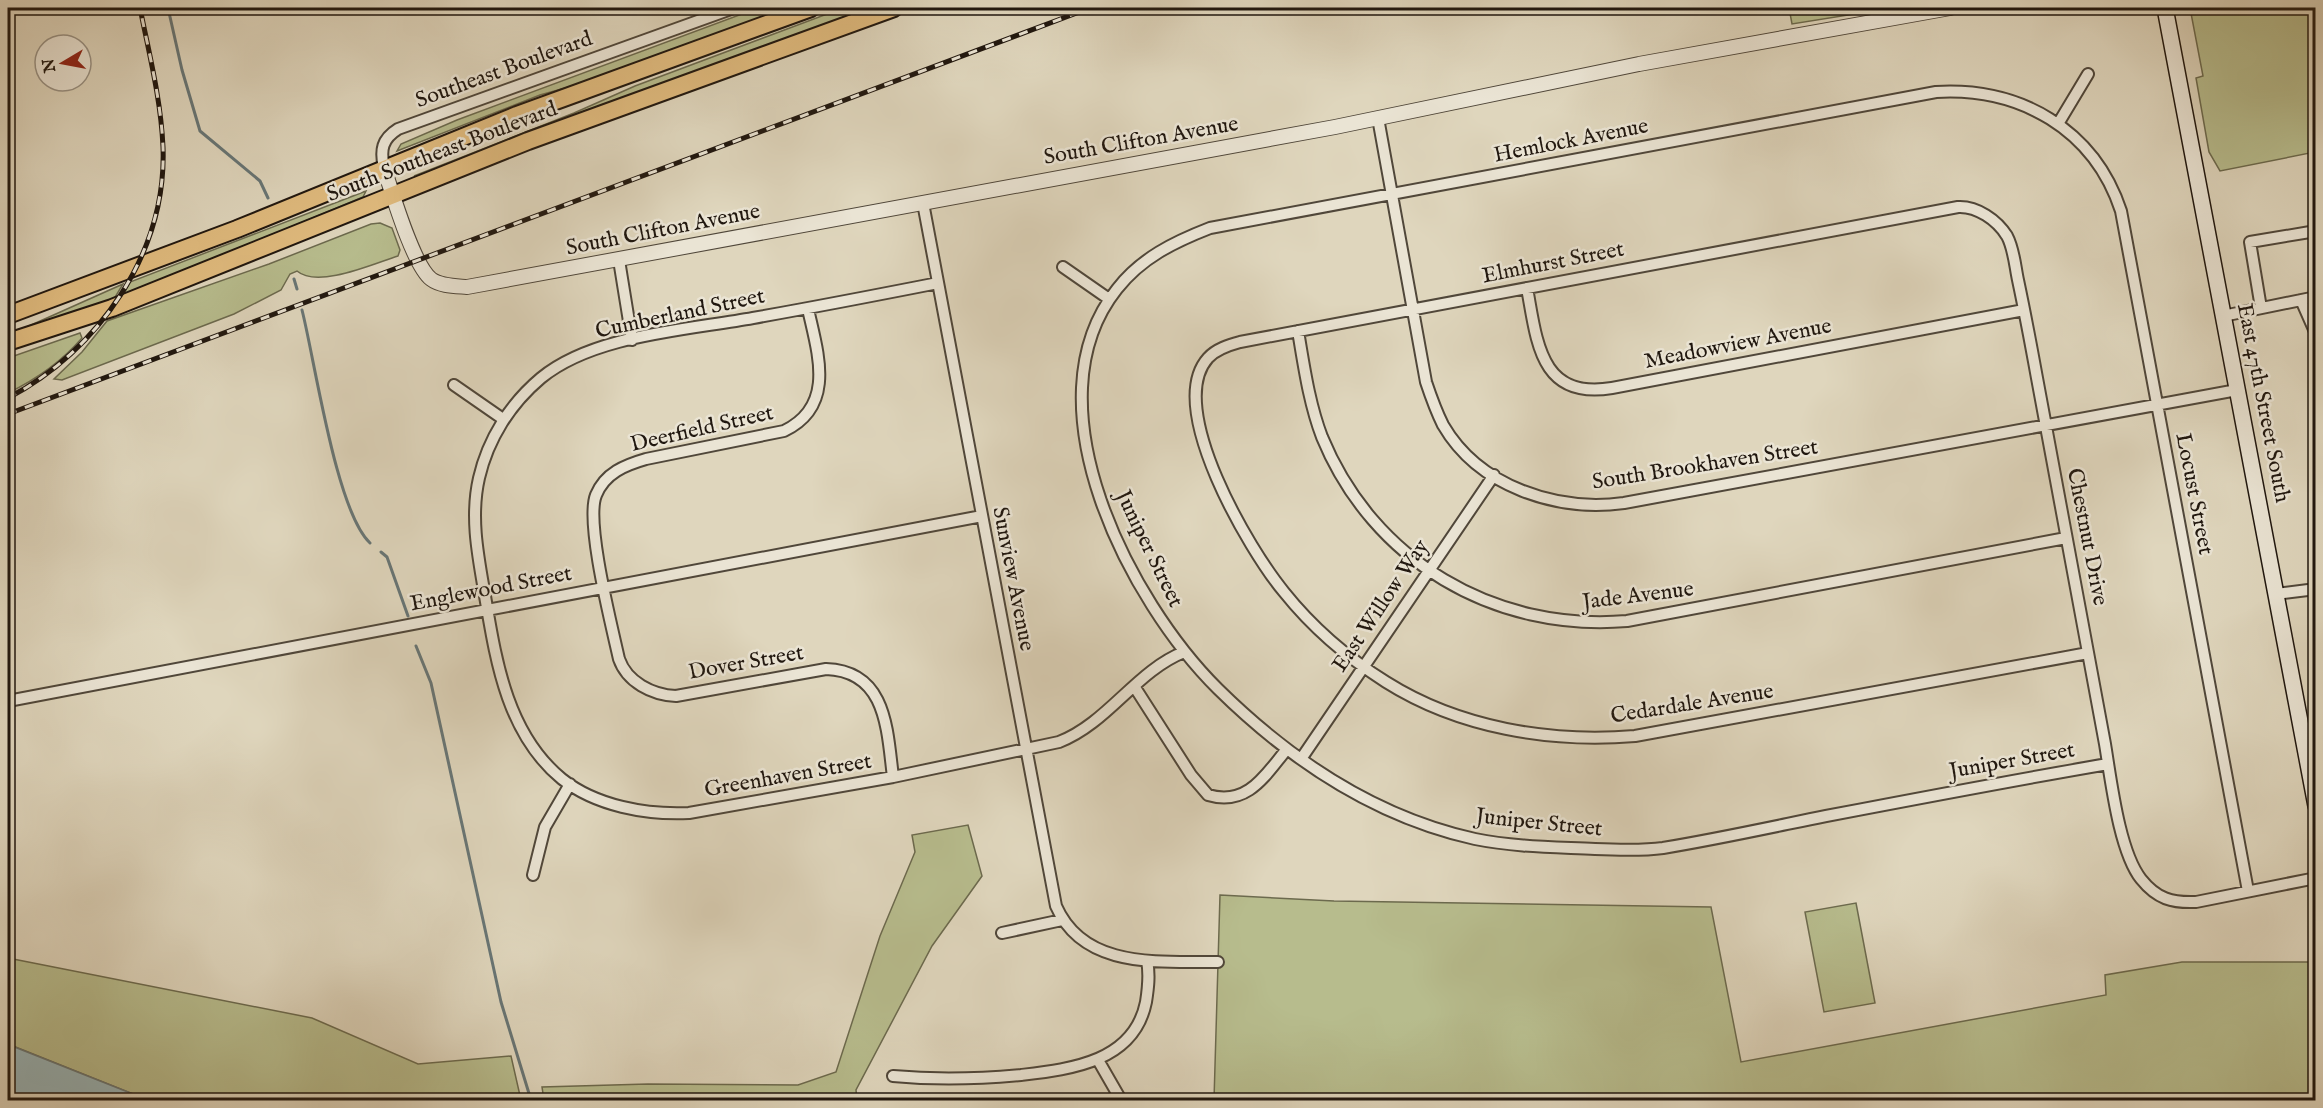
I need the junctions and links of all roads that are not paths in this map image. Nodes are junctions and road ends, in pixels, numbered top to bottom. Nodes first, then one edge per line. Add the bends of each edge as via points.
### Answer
1 (734, 8) edge
2 (810, 8) edge
3 (894, 8) edge
4 (1950, 8) edge
5 (2165, 8) edge
6 (2088, 74) dead end
7 (1378, 118) junction
8 (2058, 124) junction
9 (384, 168) junction
10 (393, 194) junction
11 (1392, 194) junction
12 (923, 203) junction
13 (1973, 209) joint
14 (2316, 231) edge
15 (619, 260) junction
16 (1063, 267) dead end
17 (938, 283) junction
18 (1527, 288) junction
19 (2316, 297) edge
20 (1109, 299) junction
21 (2301, 300) junction
22 (1413, 308) junction
23 (2261, 308) junction
24 (808, 309) junction
25 (2024, 310) junction
26 (8, 315) edge
27 (2223, 316) junction
28 (1298, 331) junction
29 (2316, 334) edge
30 (632, 340) junction
31 (8, 342) edge
32 (454, 385) dead end
33 (2237, 390) junction
34 (2157, 404) junction
35 (504, 419) junction
36 (1198, 420) joint
37 (2046, 424) junction
38 (1494, 474) junction
39 (982, 516) junction
40 (2067, 538) junction
41 (1430, 570) junction
42 (605, 587) junction
43 (2316, 589) edge
44 (2276, 594) junction
45 (487, 609) junction
46 (1184, 651) junction
47 (2088, 653) junction
48 (1364, 667) junction
49 (1134, 686) junction
50 (8, 701) edge
51 (1287, 749) junction
52 (1026, 750) junction
53 (1301, 759) junction
54 (2108, 764) junction
55 (893, 777) junction
56 (570, 784) junction
57 (2316, 806) edge
58 (533, 875) dead end
59 (2316, 878) edge
60 (2248, 891) junction
61 (1062, 920) junction
62 (1002, 933) dead end
63 (1147, 961) junction
64 (1218, 962) dead end
65 (1098, 1060) junction
66 (893, 1076) dead end
67 (1121, 1101) edge

1 - 9 street, Southeast Boulevard via 398,129 381,148
2 - 9 main road, South Southeast Boulevard
3 - 10 main road, South Southeast Boulevard
4 - 7 street, South Clifton Avenue via 1639,64
5 - 27 main road, East 47th Street South
6 - 8 street
7 - 11 street, South Brookhaven Street
7 - 12 street, South Clifton Avenue
8 - 11 street, Hemlock Avenue via 1999,96 1972,91 1936,92
8 - 34 street, Locust Street via 2094,159 2118,202
9 - 10 street, South Clifton Avenue
9 - 26 main road, South Southeast Boulevard via 237,229
10 - 15 street, South Clifton Avenue via 417,260 431,279 441,283 474,286
10 - 31 main road, South Southeast Boulevard via 112,308
11 - 20 street, Hemlock Avenue via 1210,228 1147,259
11 - 22 street, South Brookhaven Street
12 - 15 street, South Clifton Avenue
12 - 17 street, Sunview Avenue
13 - 18 street, Elmhurst Street via 1958,207
13 - 25 street, Chestnut Drive via 1987,216 2006,236
14 - 23 street via 2250,242
15 - 30 street
16 - 20 street
17 - 24 street, Cumberland Street
17 - 39 street, Sunview Avenue
18 - 22 street, Elmhurst Street
18 - 25 street, Meadowview Avenue via 1537,341 1547,366 1562,382 1581,390 1611,388
19 - 21 street
20 - 46 street, Juniper Street via 1085,356 1081,394 1084,439 1098,489 1124,553 1157,614
21 - 23 street
21 - 29 street
22 - 28 street, Elmhurst Street
22 - 38 street, South Brookhaven Street via 1426,382 1444,426 1474,461
23 - 27 street
24 - 30 street, Cumberland Street
24 - 42 street, Deerfield Street via 820,389 814,406 802,421 784,431 635,462 602,484 594,501 592,519
25 - 37 street, Chestnut Drive
27 - 33 main road, East 47th Street South
28 - 36 street, Elmhurst Street via 1229,345 1209,356 1196,388
28 - 41 street, Jade Avenue via 1314,411 1339,472 1380,528
30 - 35 street, Cumberland Street via 559,365 528,389
32 - 35 street
33 - 34 street, South Brookhaven Street
33 - 44 main road, East 47th Street South
34 - 37 street, South Brookhaven Street
34 - 60 street, Locust Street
35 - 45 street, Cumberland Street via 485,458 475,503 475,537
36 - 48 street, Cedardale Avenue via 1224,495 1256,554 1303,614
37 - 38 street, South Brookhaven Street via 1609,505 1549,500 1524,493
37 - 40 street, Chestnut Drive
38 - 41 street, East Willow Way
39 - 42 street, Englewood Street
39 - 52 street, Sunview Avenue
40 - 41 street, Jade Avenue via 1606,623 1555,621 1508,610
40 - 47 street, Chestnut Drive
41 - 48 street, East Willow Way
42 - 45 street, Englewood Street
42 - 55 street, Dover Street via 621,667 636,682 658,694 676,696 826,669 858,677 881,707
43 - 44 street
44 - 57 main road, East 47th Street South
45 - 50 street, Englewood Street
45 - 56 street, Greenhaven Street via 500,675 513,712 539,755
46 - 49 street, Greenhaven Street
46 - 51 street, Juniper Street via 1216,687
47 - 48 street, Cedardale Avenue via 1667,731 1604,738 1529,733 1470,719 1414,697
47 - 54 street, Chestnut Drive
48 - 53 street, East Willow Way
49 - 51 street via 1208,795 1226,797 1252,790
49 - 52 street, Greenhaven Street via 1081,732
51 - 53 street, Juniper Street
52 - 55 street, Greenhaven Street
52 - 61 street, Sunview Avenue
53 - 54 street, Juniper Street via 1350,792 1444,831 1509,845 1612,850 1664,848
54 - 60 street, Chestnut Drive via 2129,855 2146,884 2165,900 2181,903
55 - 56 street, Greenhaven Street via 668,814 613,804
56 - 58 street via 545,827
59 - 60 street
61 - 62 street
61 - 63 street, Sunview Avenue via 1078,938 1093,946
63 - 64 street, Sunview Avenue
63 - 65 street via 1147,994 1139,1021 1122,1044
65 - 66 street via 1064,1070 983,1078
65 - 67 street

